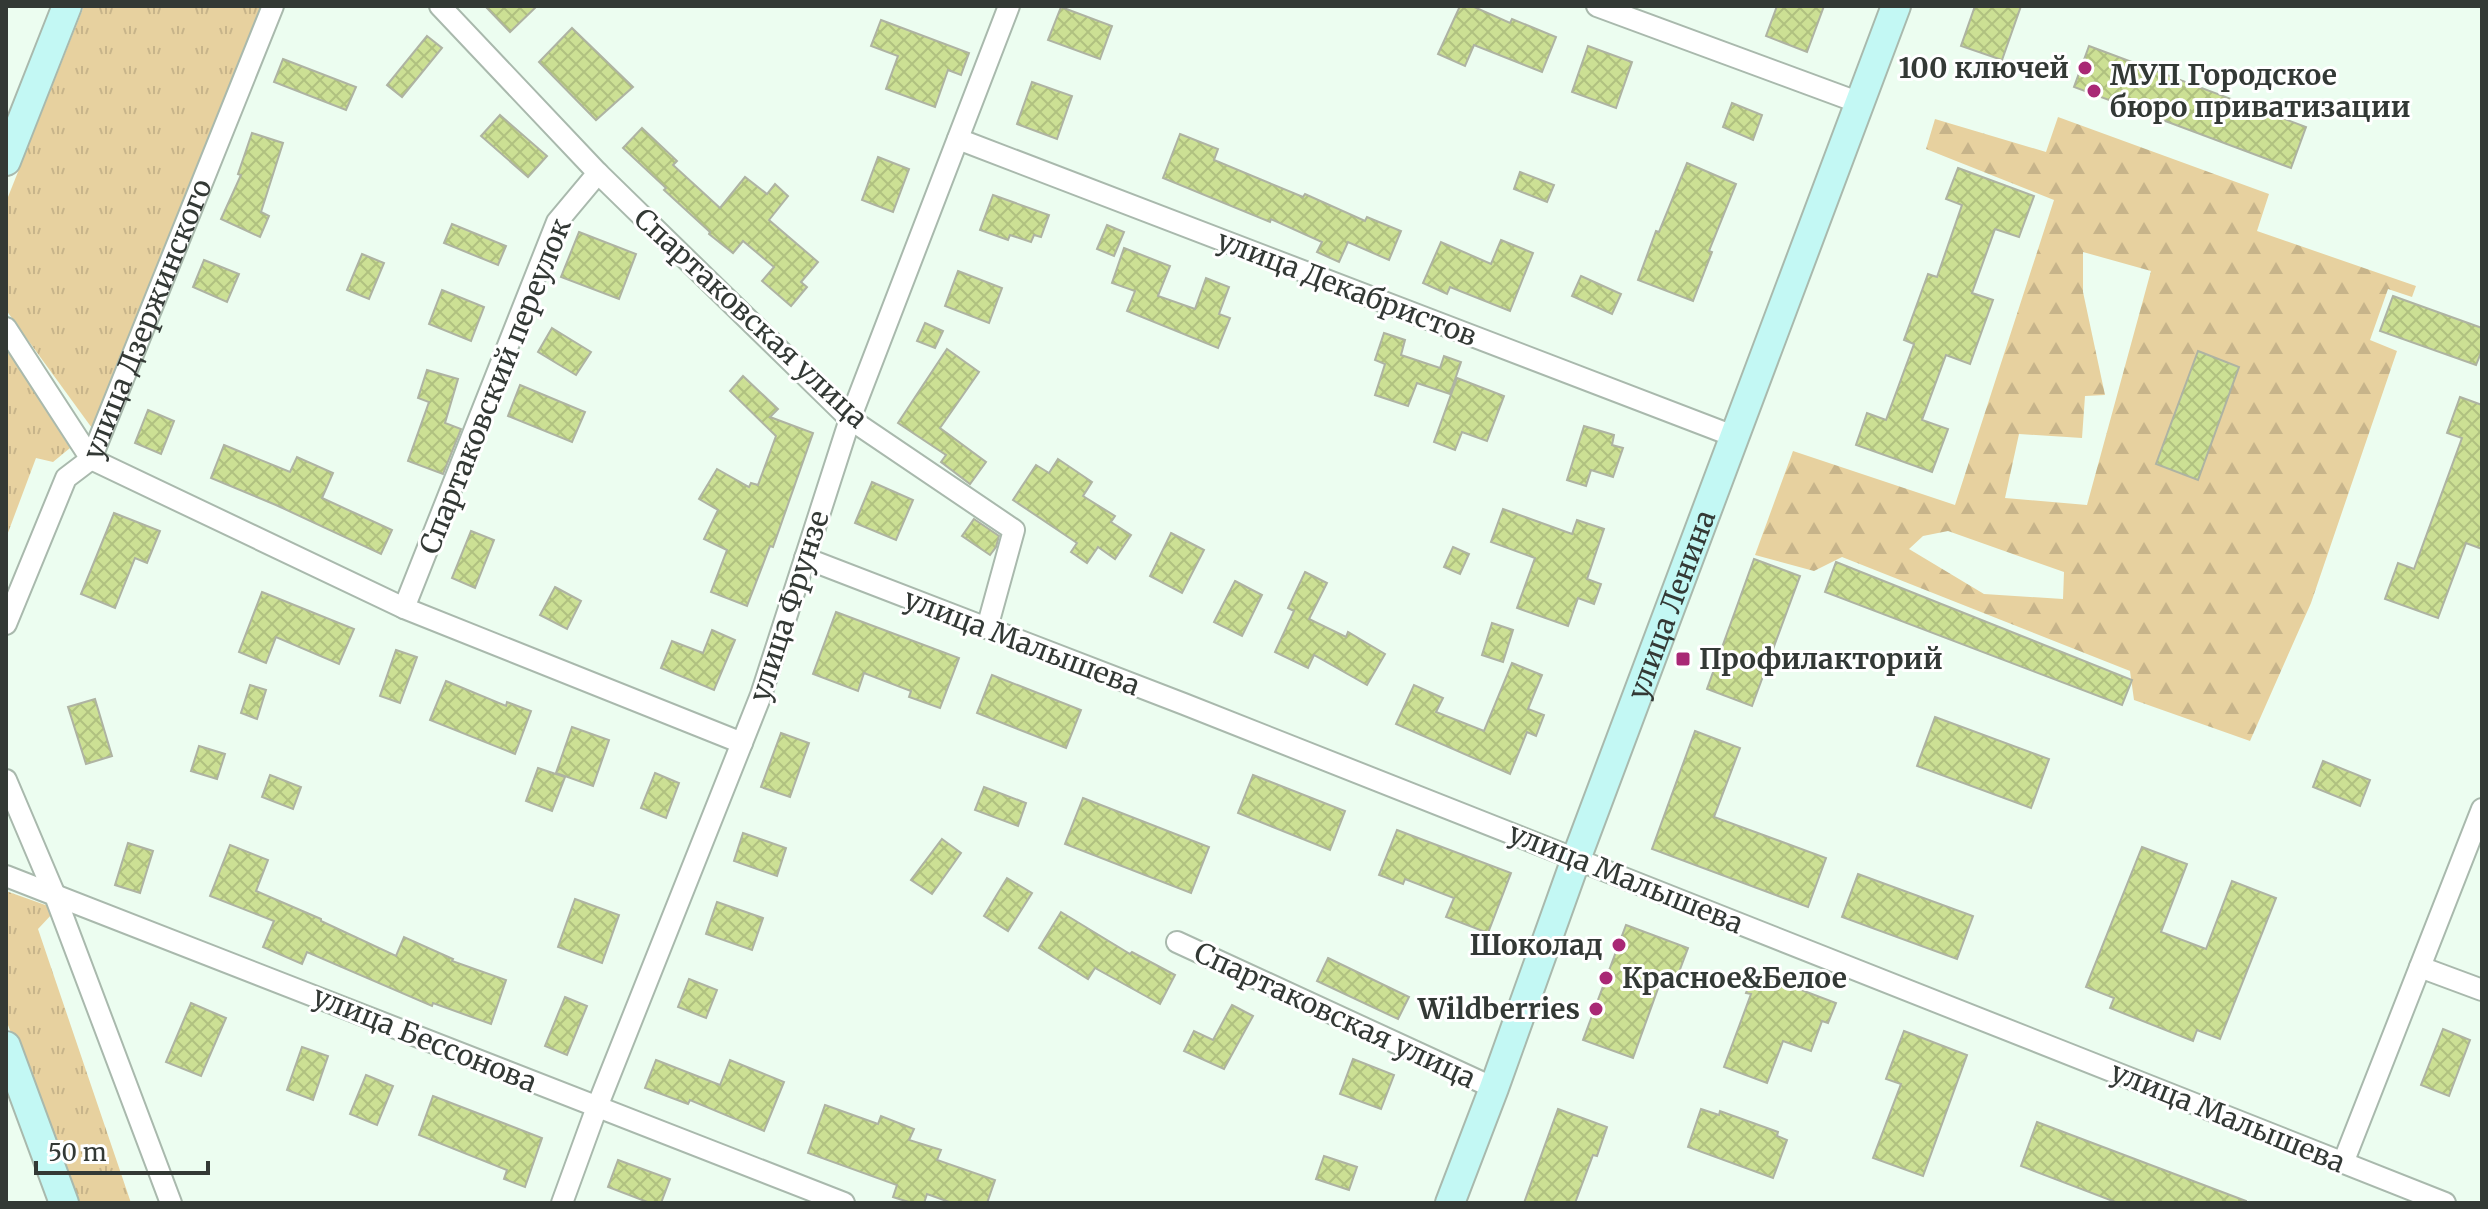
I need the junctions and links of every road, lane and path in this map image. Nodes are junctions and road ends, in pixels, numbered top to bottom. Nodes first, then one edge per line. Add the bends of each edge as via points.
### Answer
1 (67, 6) edge
2 (273, 6) edge
3 (440, 6) edge
4 (1009, 6) edge
5 (1597, 6) edge
6 (1896, 6) edge
7 (1860, 103) junction
8 (958, 139) junction
9 (6, 161) edge
10 (598, 173) junction
11 (6, 328) edge
12 (850, 419) junction
13 (1736, 437) junction
14 (91, 459) junction
15 (805, 558) junction
16 (404, 608) junction
17 (6, 624) edge
18 (987, 628) junction
19 (742, 743) junction
20 (6, 780) edge
21 (2482, 809) edge
22 (1576, 859) junction
23 (6, 876) edge
24 (54, 893) junction
25 (1177, 942) dead end
26 (2420, 967) junction
27 (2482, 990) edge
28 (6, 1046) edge
29 (1494, 1088) junction
30 (597, 1107) junction
31 (2343, 1163) junction
32 (64, 1203) edge
33 (171, 1203) edge
34 (562, 1203) edge
35 (844, 1203) edge
36 (1450, 1203) edge
37 (2445, 1203) edge

1 - 9 main road
2 - 14 street, улица Дзержинского
3 - 10 street, Спартаковская улица
4 - 8 street, улица Фрунзе
5 - 7 street
6 - 7 main road, улица Ленина
7 - 13 main road, улица Ленина
8 - 12 street, улица Фрунзе
8 - 13 street, улица Декабристов
10 - 12 street, Спартаковская улица
10 - 16 street, Спартаковский переулок via 557,222
11 - 14 street
12 - 15 street, улица Фрунзе
12 - 18 street, Спартаковская улица via 1014,530
13 - 22 main road, улица Ленина
14 - 16 street
14 - 17 street, улица Дзержинского via 66,478
15 - 18 street, улица Малышева
15 - 19 street, улица Фрунзе
16 - 19 street
18 - 22 street, улица Малышева
19 - 30 street, улица Фрунзе
20 - 24 street
21 - 26 street
22 - 29 main road, улица Ленина
22 - 31 street, улица Малышева
23 - 24 street, улица Бессонова
24 - 30 street, улица Бессонова
24 - 33 street
25 - 29 street, Спартаковская улица
26 - 27 street
26 - 31 street
28 - 32 main road
29 - 36 main road, улица Ленина
30 - 34 street, улица Фрунзе
30 - 35 street, улица Бессонова
31 - 37 street, улица Малышева

